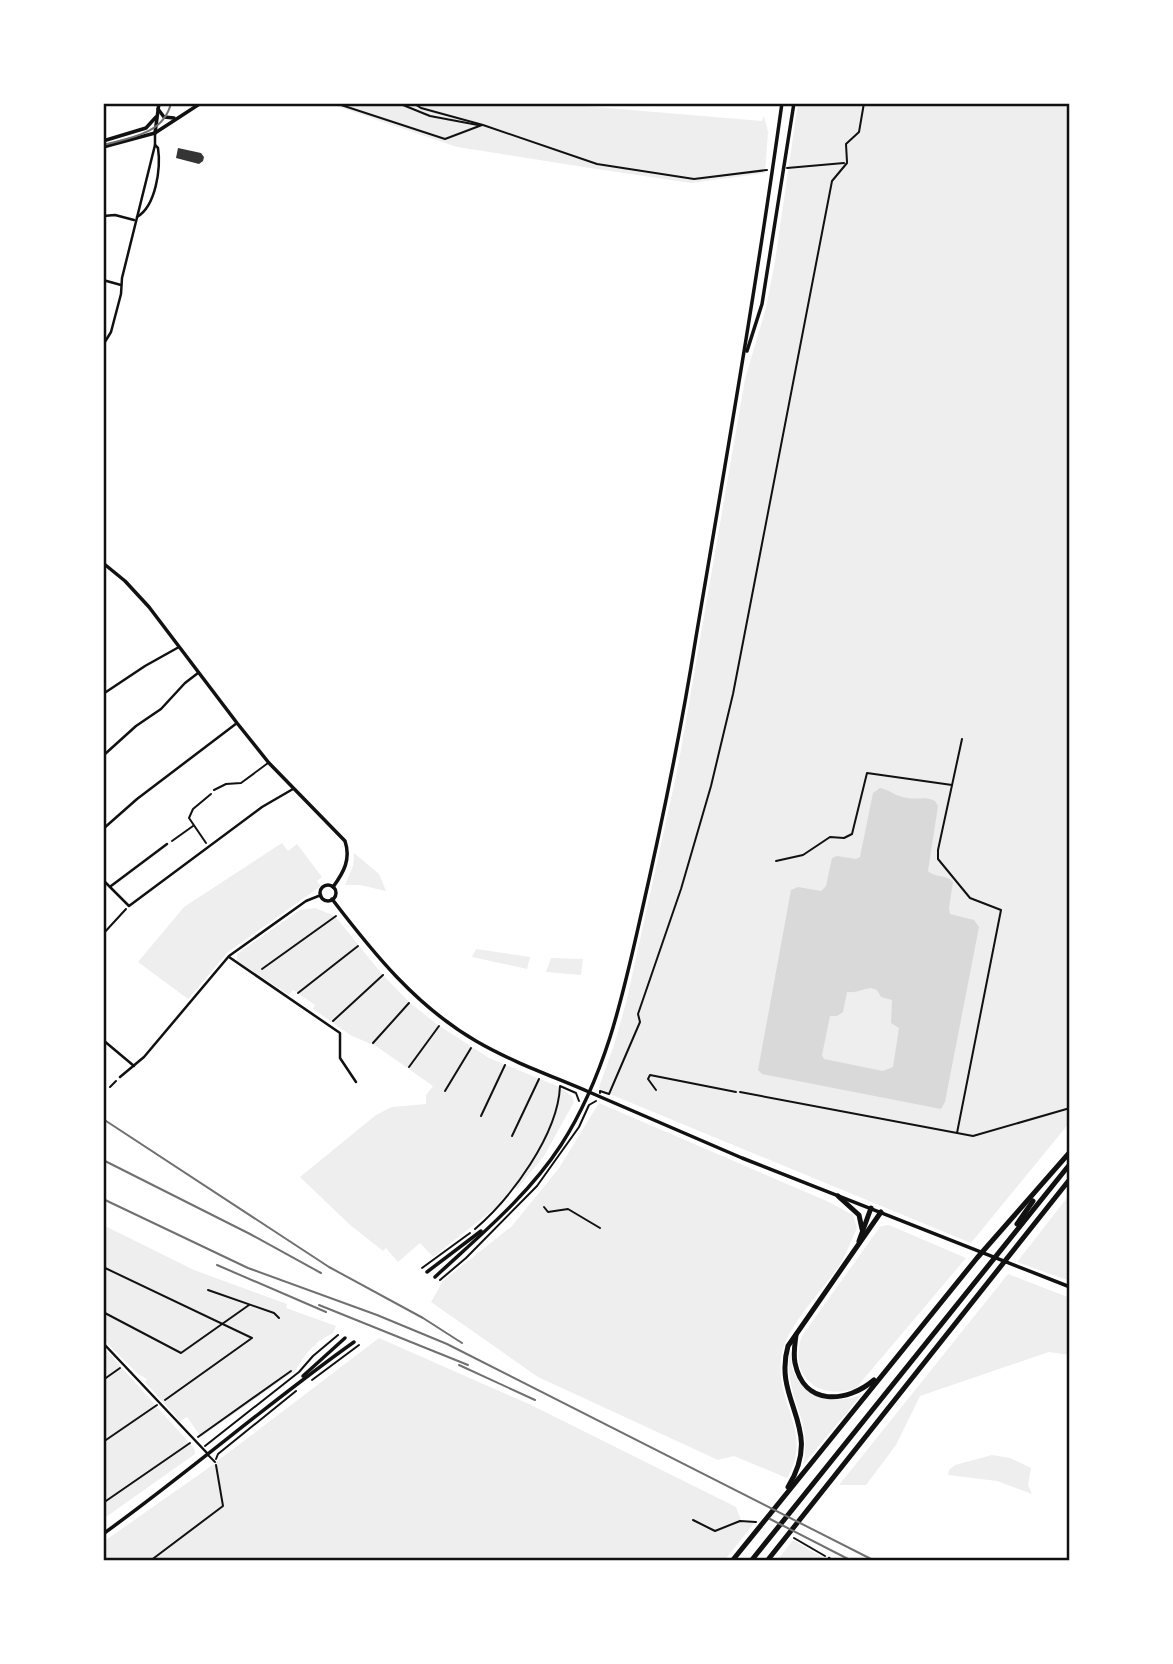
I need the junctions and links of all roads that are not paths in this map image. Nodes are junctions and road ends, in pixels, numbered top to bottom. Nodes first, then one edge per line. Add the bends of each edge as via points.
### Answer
1 (201, 103) edge
2 (782, 103) edge
3 (794, 103) edge
4 (158, 106) edge
5 (156, 117) junction
6 (176, 118) junction
7 (155, 133) junction
8 (103, 141) edge
9 (155, 145) junction
10 (103, 147) edge
11 (103, 216) edge
12 (136, 219) junction
13 (103, 280) edge
14 (121, 285) junction
15 (104, 342) edge
16 (743, 363) junction
17 (103, 563) edge
18 (179, 647) junction
19 (198, 673) junction
20 (103, 694) edge
21 (237, 723) junction
22 (105, 754) edge
23 (269, 763) junction
24 (293, 789) junction
25 (214, 790) road end
26 (103, 829) edge
27 (167, 844) road end
28 (103, 880) edge
29 (111, 886) junction
30 (333, 887) junction
31 (321, 894) junction
32 (332, 899) junction
33 (228, 957) junction
34 (103, 1040) edge
35 (134, 1066) junction
36 (120, 1077) road end
37 (356, 1082) dead end
38 (656, 1090) dead end
39 (736, 1092) road end
40 (589, 1093) junction
41 (1070, 1152) edge
42 (1070, 1164) edge
43 (1049, 1178) junction
44 (1070, 1179) edge
45 (838, 1196) junction
46 (544, 1207) dead end
47 (871, 1208) junction
48 (881, 1212) junction
49 (499, 1217) junction
50 (600, 1228) dead end
51 (862, 1228) junction
52 (1002, 1245) junction
53 (857, 1247) junction
54 (427, 1272) dead end
55 (435, 1277) dead end
56 (1070, 1287) edge
57 (796, 1334) junction
58 (345, 1338) dead end
59 (354, 1342) dead end
60 (103, 1343) edge
61 (885, 1371) junction
62 (291, 1387) junction
63 (207, 1454) junction
64 (215, 1462) road end
65 (775, 1507) junction
66 (103, 1534) edge
67 (732, 1561) edge
68 (751, 1561) edge
69 (766, 1561) edge

1 - 6 main road
2 - 16 main road
3 - 16 main road via 762,304
4 - 5 main road
4 - 6 main road via 164,117
5 - 7 main road
5 - 8 main road via 150,126
6 - 7 main road
7 - 9 street
7 - 10 main road
9 - 12 street
9 - 12 street via 160,161 150,202
11 - 12 street
12 - 14 street
13 - 14 street
14 - 15 street via 111,332
16 - 40 main road via 667,803 613,1031
17 - 18 main road via 149,607
18 - 19 main road
18 - 20 street
19 - 21 main road
19 - 22 street
21 - 23 main road
21 - 26 street
23 - 24 main road
23 - 25 lane via 241,783
24 - 29 street via 261,807 129,906
24 - 30 main road via 345,841 346,863
27 - 29 street
28 - 29 street
30 - 31 main road via 324,886
30 - 32 main road
31 - 32 main road via 325,900
31 - 33 street
32 - 40 main road via 388,970 447,1022 488,1048
33 - 35 street
33 - 37 street via 340,1033 340,1058
34 - 35 street
35 - 36 street
38 - 39 lane via 650,1076
40 - 45 main road
40 - 49 main road via 561,1145
41 - 43 highway
42 - 52 highway
43 - 52 highway
43 - 61 highway
44 - 69 highway
45 - 47 main road
45 - 51 highway via 859,1215
46 - 50 lane via 548,1212 568,1209
47 - 48 main road
47 - 51 highway
48 - 53 highway
48 - 56 main road
49 - 54 main road
49 - 55 main road
51 - 53 highway
52 - 68 highway
53 - 57 highway
57 - 61 highway via 795,1365 806,1385 817,1393 831,1398 855,1394
57 - 65 highway via 788,1346 784,1374 802,1432 802,1450 798,1468
58 - 62 main road
59 - 62 main road
60 - 63 street
61 - 65 highway
62 - 63 main road
63 - 64 lane
63 - 66 main road
65 - 67 highway

